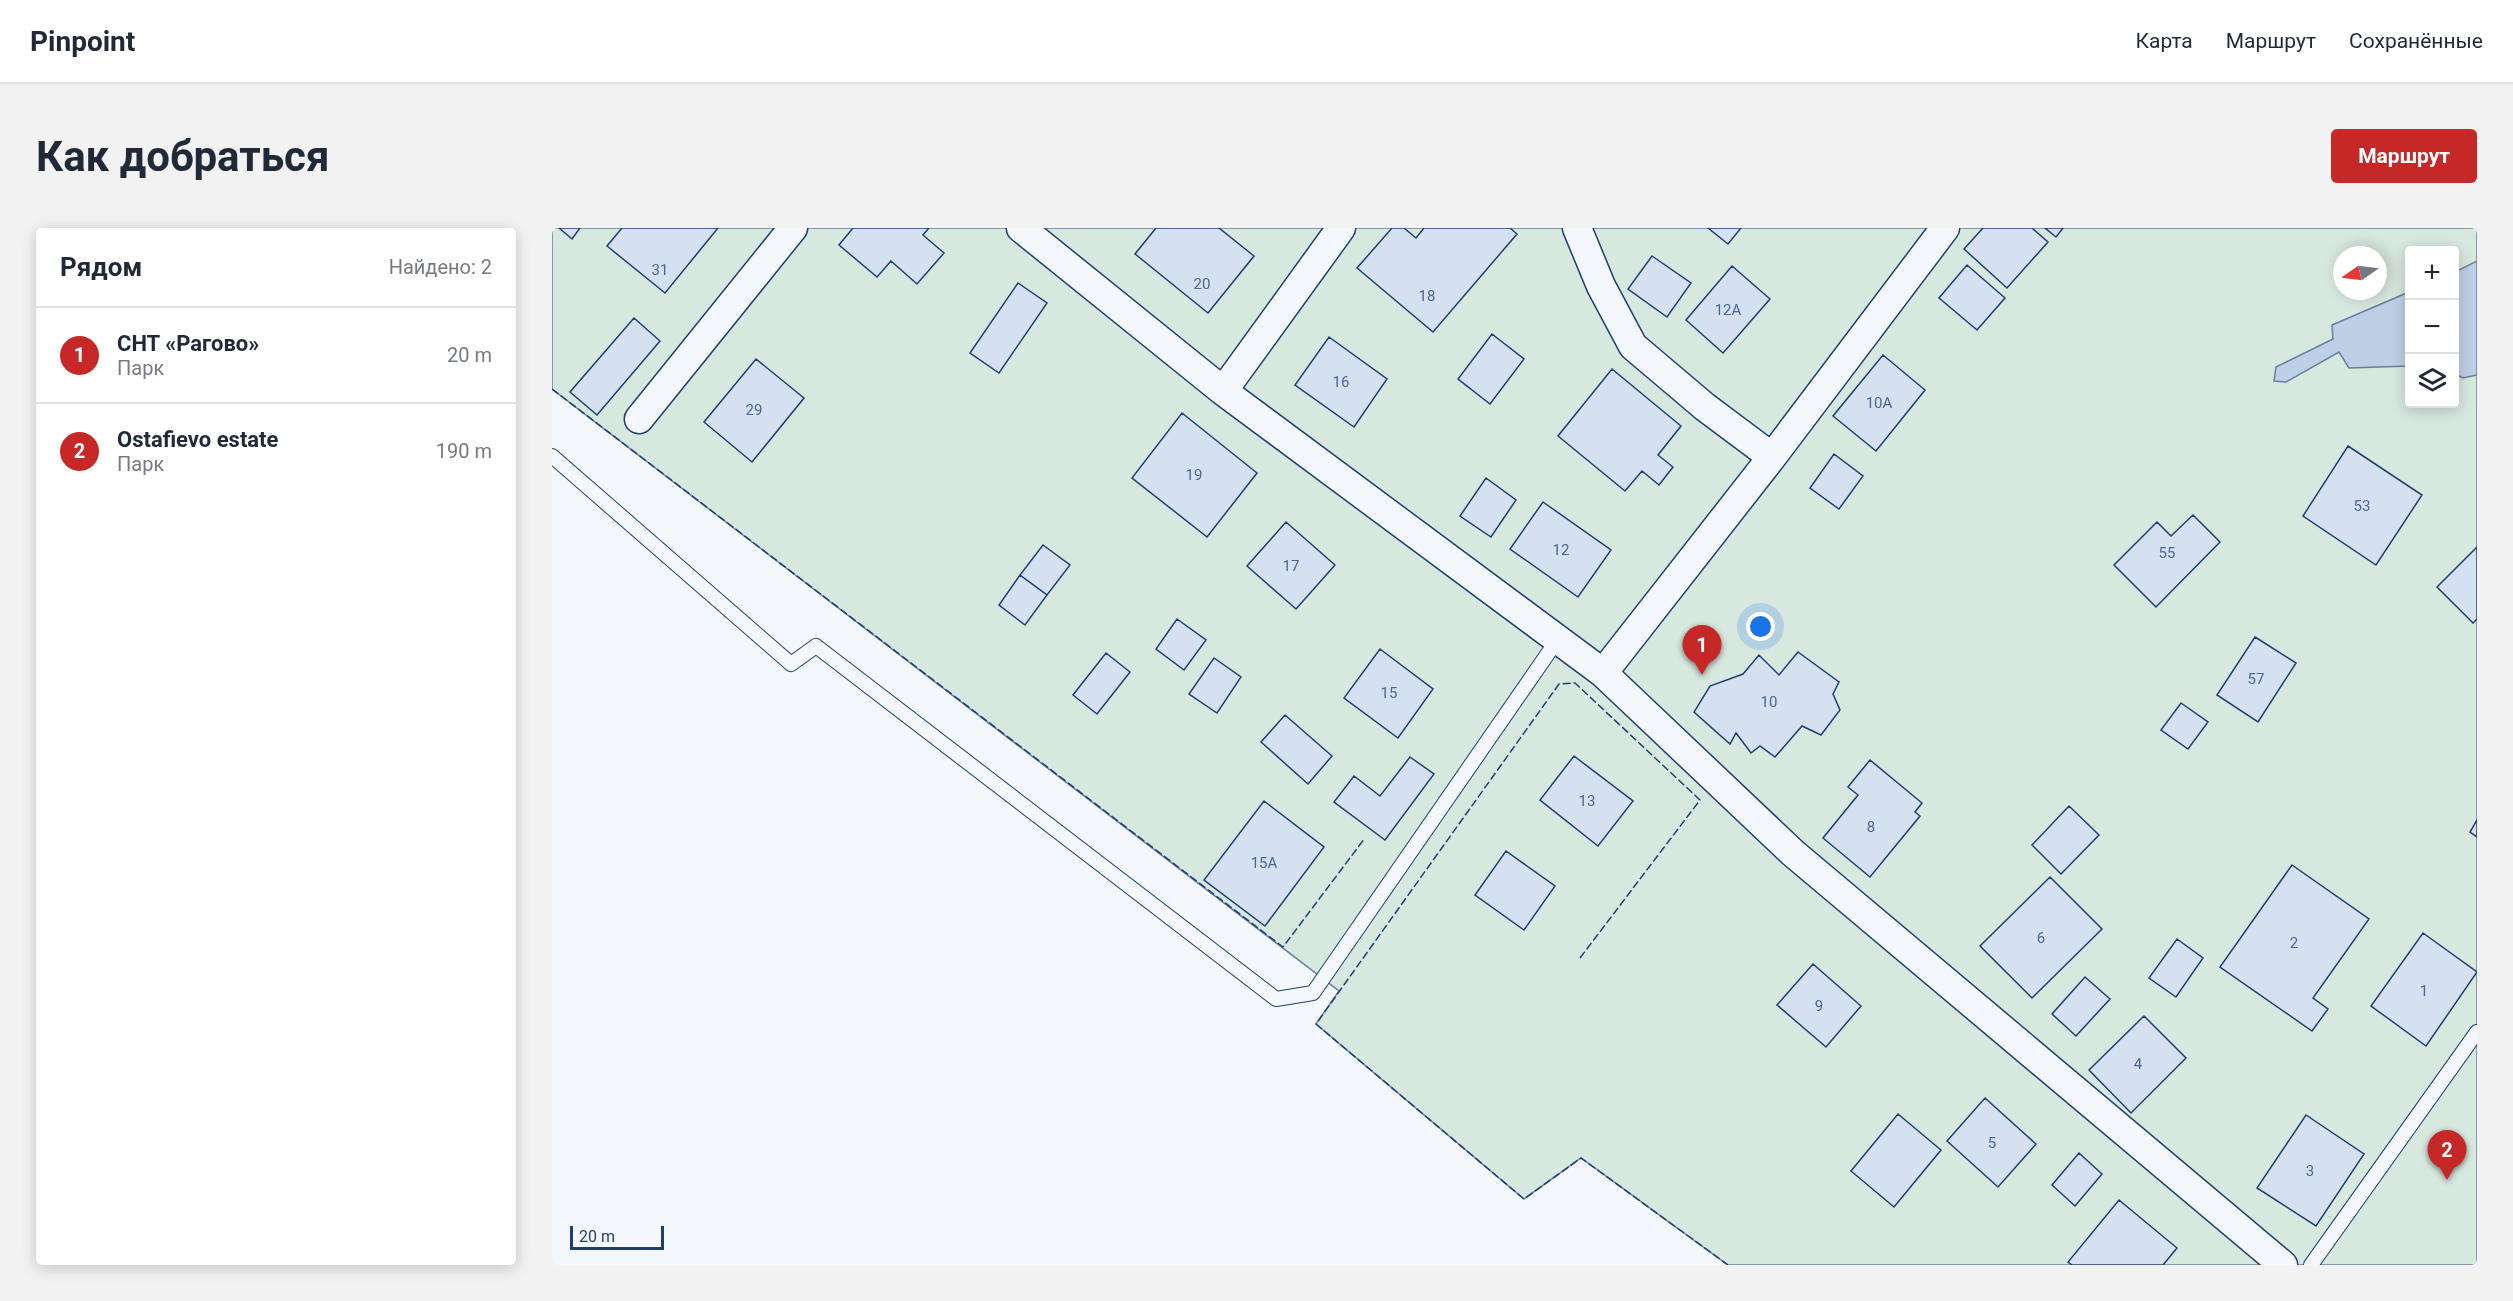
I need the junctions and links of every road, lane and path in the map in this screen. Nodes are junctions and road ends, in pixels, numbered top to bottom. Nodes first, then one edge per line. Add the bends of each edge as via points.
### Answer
1 (793, 228) edge
2 (1021, 228) edge
3 (1341, 228) edge
4 (1577, 228) edge
5 (1946, 228) edge
6 (1223, 391) junction
7 (639, 419) dead end
8 (552, 456) edge
9 (1772, 457) junction
10 (1558, 639) junction
11 (1603, 673) junction
12 (2477, 1032) edge
13 (2283, 1265) edge
14 (2311, 1265) edge

1 - 7 street
2 - 6 street
3 - 6 street
4 - 9 street via 1601,286 1633,346
5 - 9 street
6 - 10 street
8 - 10 lane via 791,664 816,646 1276,999 1313,993
9 - 11 street
10 - 11 street
11 - 13 street via 1793,853
12 - 14 lane

